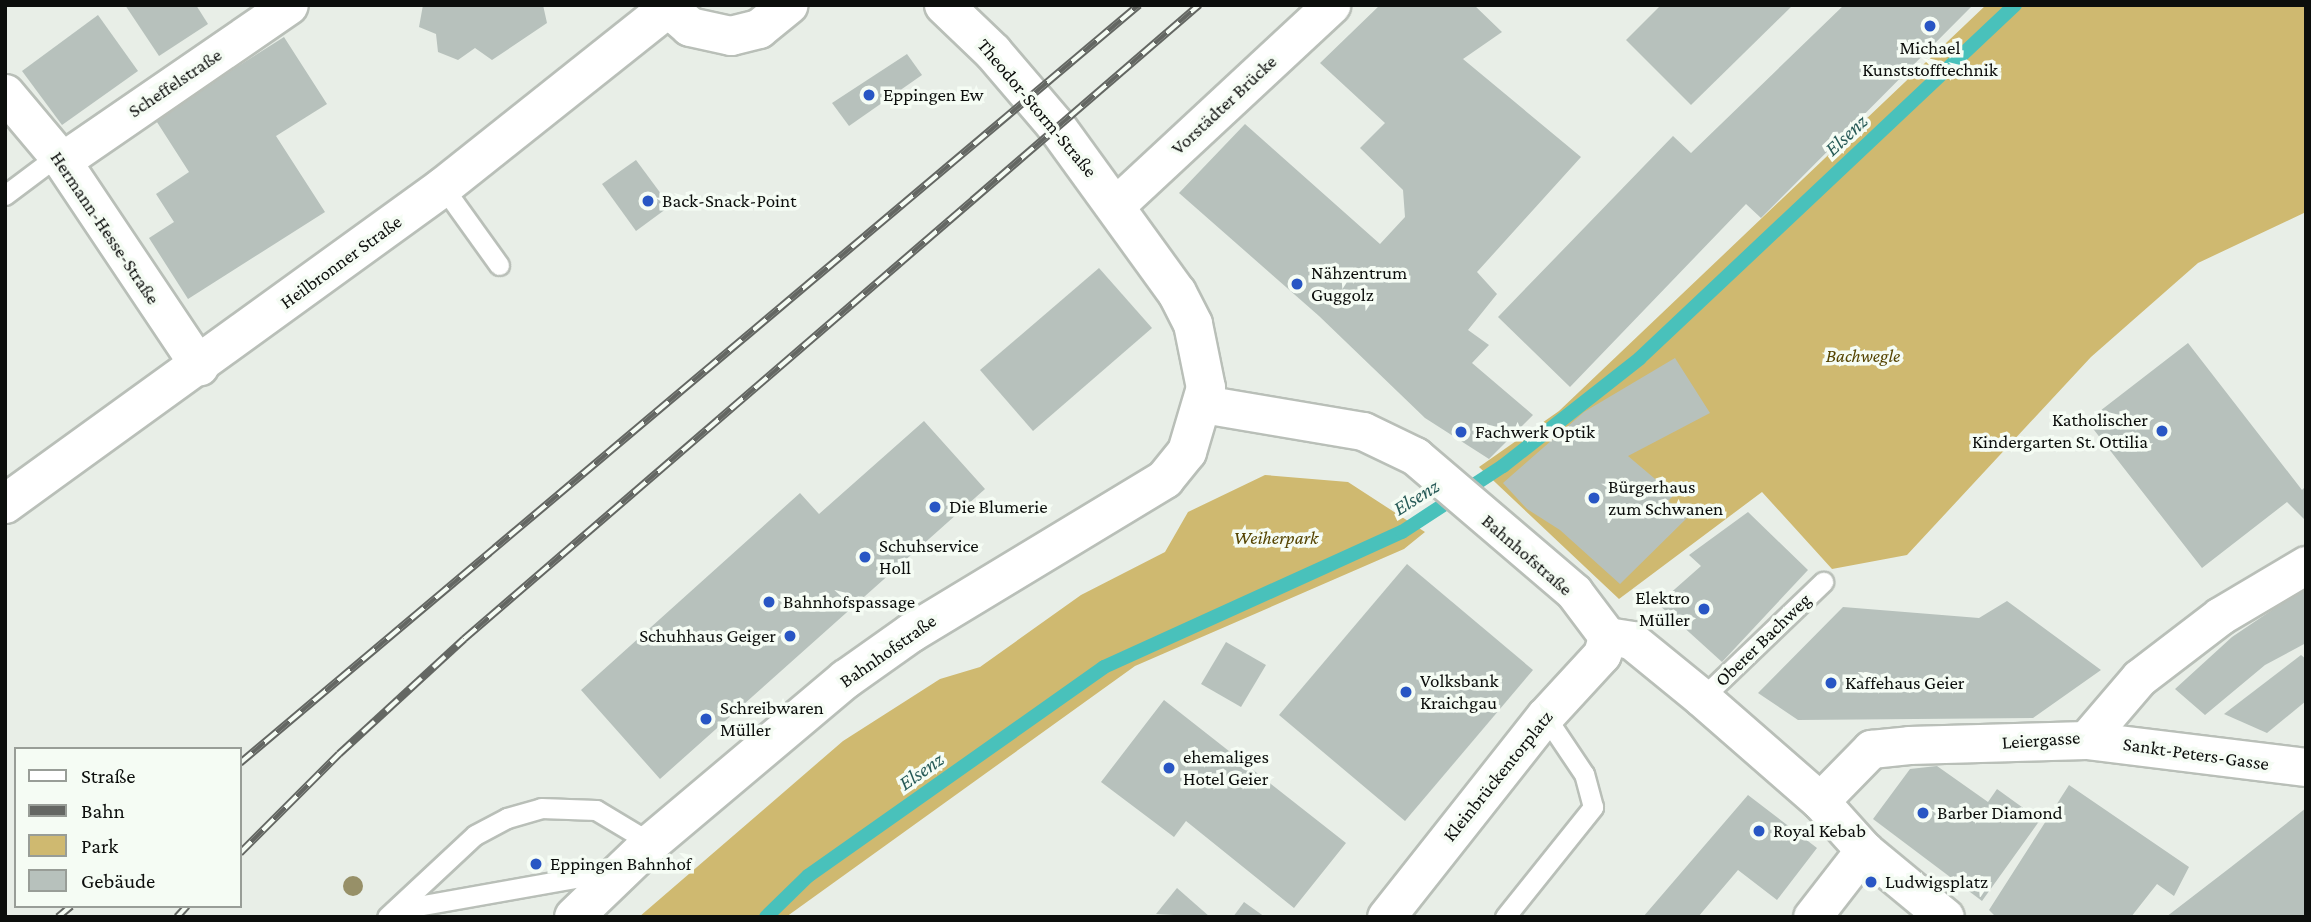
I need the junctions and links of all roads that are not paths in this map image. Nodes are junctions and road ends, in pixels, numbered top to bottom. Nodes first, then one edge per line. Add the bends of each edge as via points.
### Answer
1 (289, 5) edge
2 (789, 5) edge
3 (1331, 5) edge
4 (666, 7) edge
5 (954, 7) edge
6 (5, 93) edge
7 (59, 158) junction
8 (443, 187) junction
9 (5, 195) edge
10 (1116, 205) junction
11 (499, 265) dead end
12 (199, 366) junction
13 (1203, 404) junction
14 (5, 504) edge
15 (2306, 565) edge
16 (1823, 582) dead end
17 (1606, 636) junction
18 (1702, 698) junction
19 (1545, 716) junction
20 (2086, 740) junction
21 (2306, 767) edge
22 (1820, 801) junction
23 (1864, 850) junction
24 (639, 856) junction
25 (391, 914) edge
26 (574, 917) edge
27 (1386, 917) edge
28 (1505, 917) edge
29 (1812, 917) edge
30 (1945, 917) edge

1 - 7 street, Scheffelstraße
2 - 4 street via 759,29 731,36 702,33
3 - 10 street, Vorstädter Brücke
4 - 8 street, Heilbronner Straße
5 - 10 street, Theodor-Storm-Straße
6 - 7 street, Hermann-Hesse-Straße
7 - 9 lane
7 - 12 street, Hermann-Hesse-Straße
8 - 11 lane
8 - 12 street, Heilbronner Straße
10 - 13 street, Bahnhofstraße via 1193,324 1206,388
12 - 14 street, Heilbronner Straße
13 - 17 street, Bahnhofstraße via 1363,430 1415,456 1574,592
13 - 24 street, Bahnhofstraße via 1187,452 1165,479 890,647 837,686
15 - 20 street, Leiergasse via 2220,616 2139,678
16 - 18 lane, Oberer Bachweg
17 - 18 street via 1631,640
17 - 19 street, Kleinbrückentorplatz via 1602,654
18 - 22 street
19 - 27 street, Kleinbrückentorplatz
19 - 28 lane via 1584,774 1593,807
20 - 21 street, Sankt-Peters-Gasse
20 - 22 street, Leiergasse via 1871,749
22 - 23 street
23 - 29 street
23 - 30 street
24 - 25 lane
24 - 25 lane via 596,810 541,807 475,835
24 - 26 street, Bahnhofstraße

